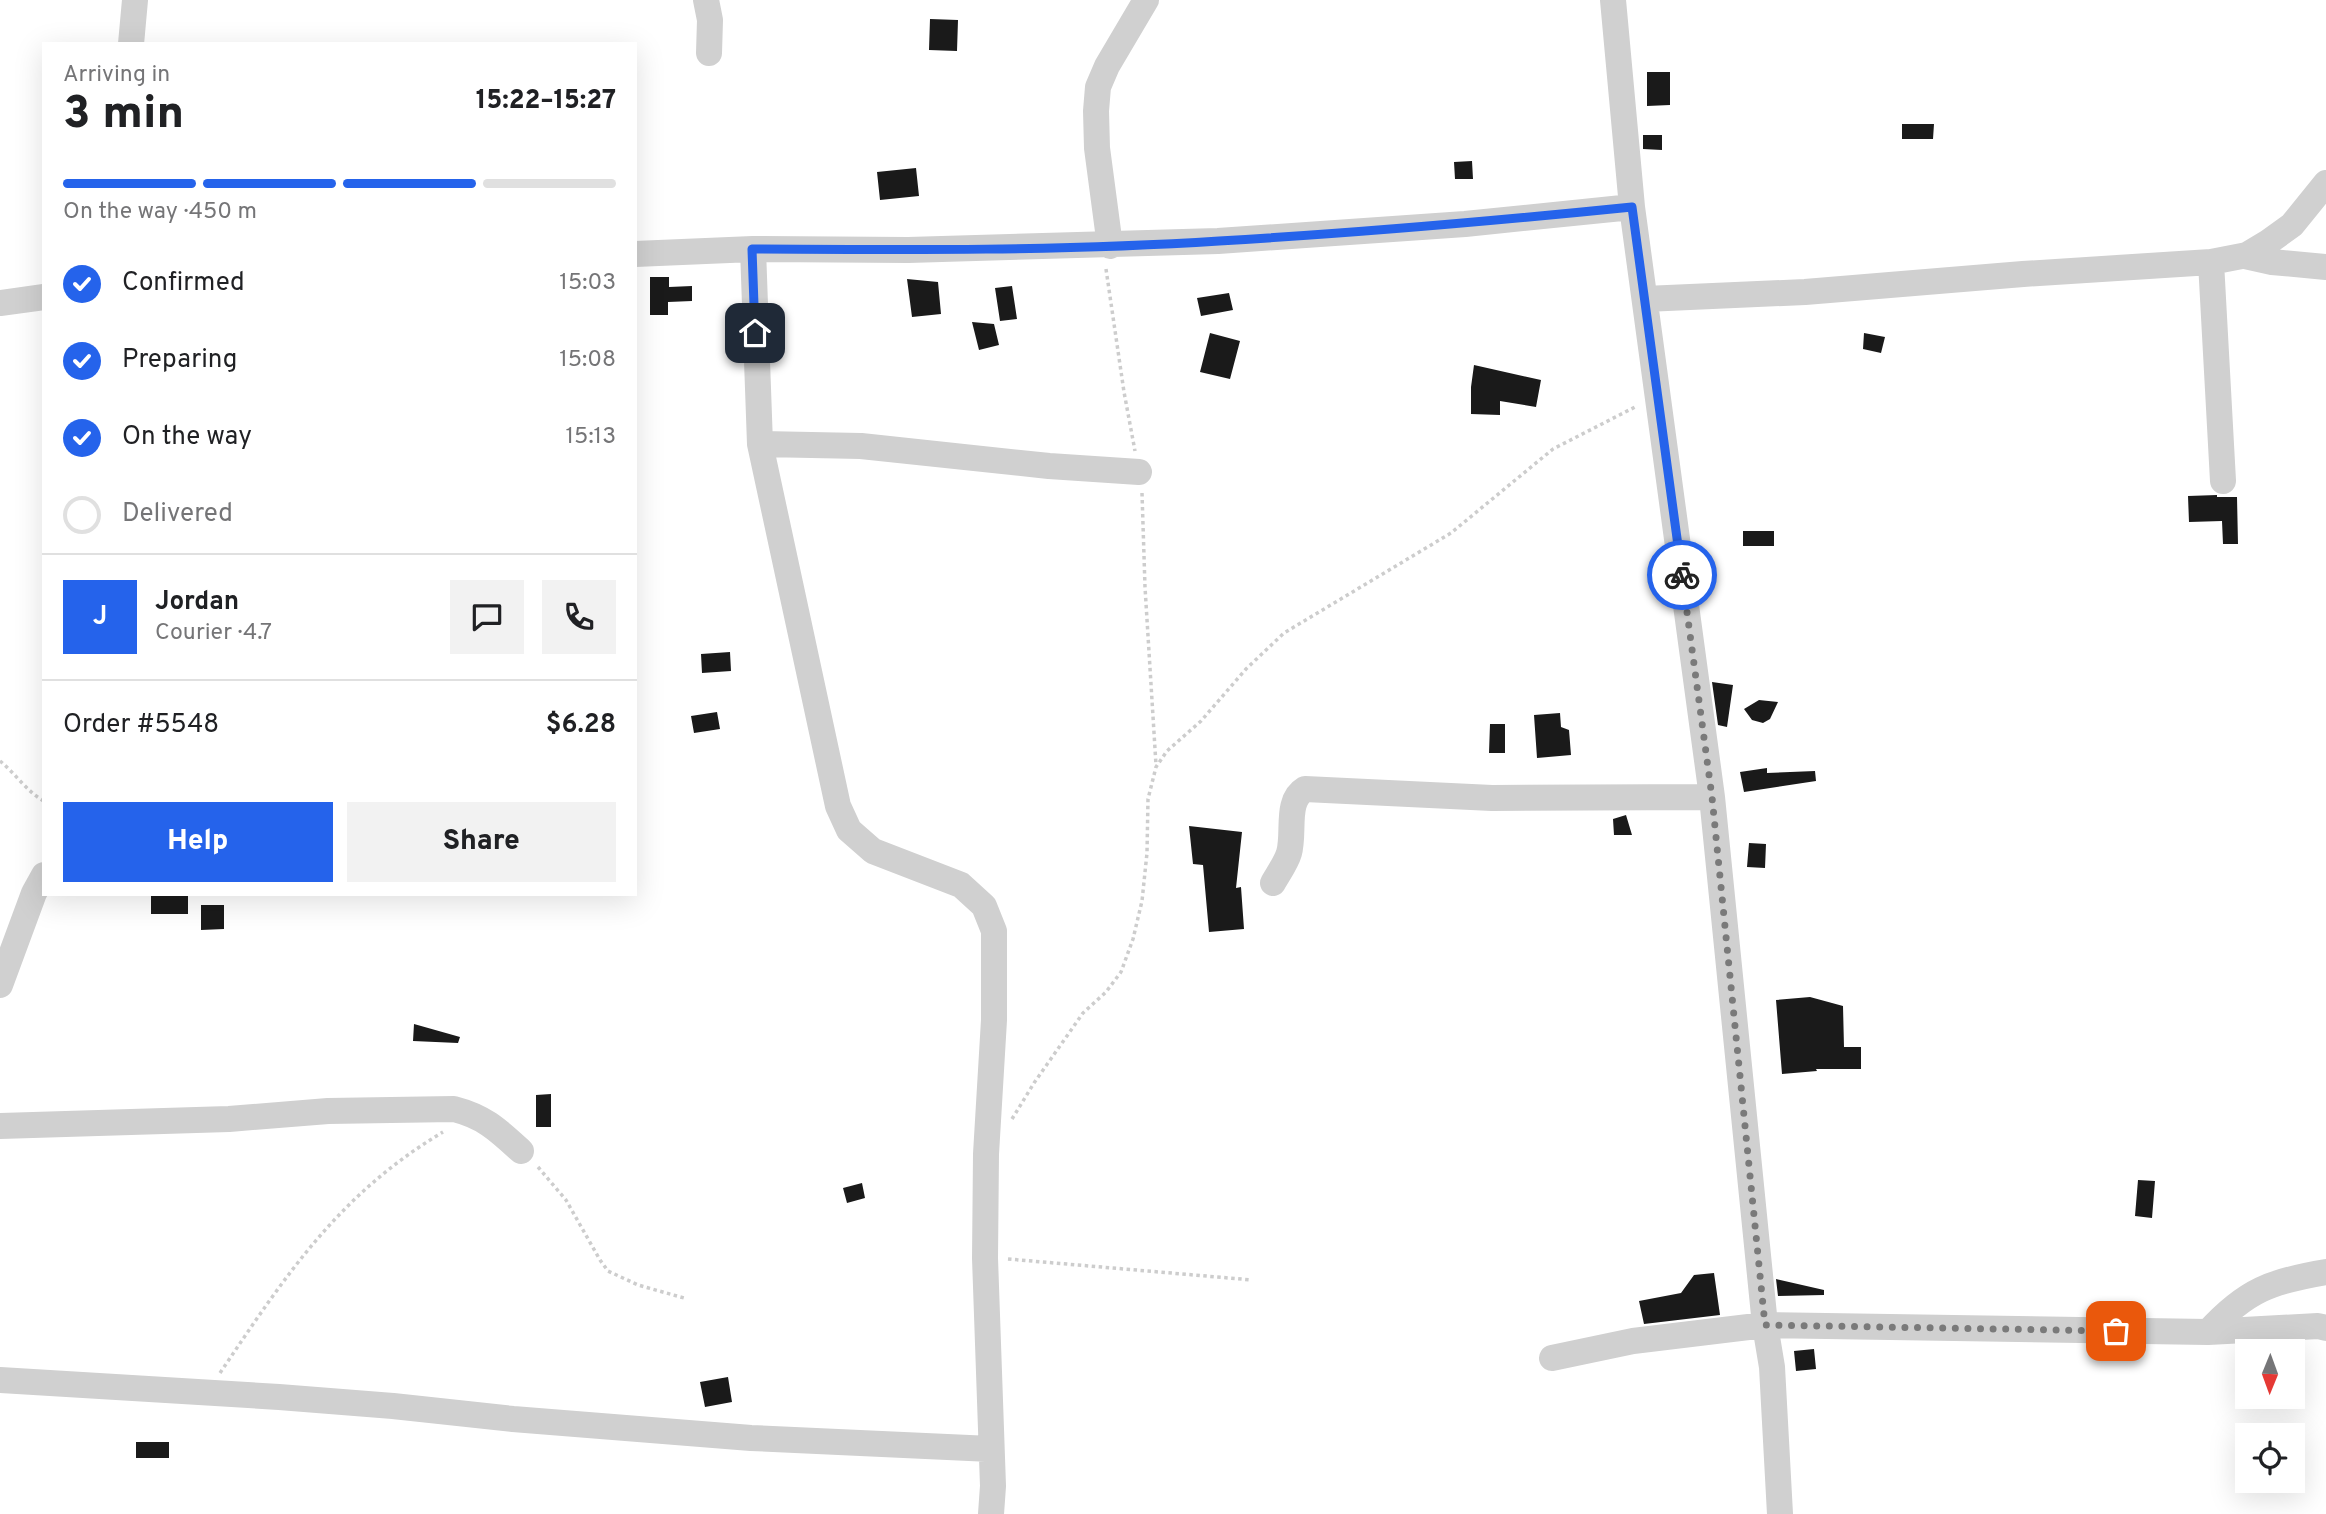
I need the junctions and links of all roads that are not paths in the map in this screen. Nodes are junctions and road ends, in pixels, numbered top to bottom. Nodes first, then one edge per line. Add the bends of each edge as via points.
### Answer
1 (135, 0) edge
2 (706, 0) edge
3 (1146, 0) edge
4 (1613, 0) edge
5 (131, 42) edge
6 (709, 53) dead end
7 (2326, 183) edge
8 (1632, 207) junction
9 (1106, 246) junction
10 (752, 249) junction
11 (637, 254) edge
12 (2245, 256) junction
13 (2211, 262) junction
14 (2326, 267) edge
15 (42, 297) edge
16 (1645, 299) junction
17 (0, 303) edge
18 (760, 444) junction
19 (1139, 472) road end
20 (2223, 481) dead end
21 (1712, 797) junction
22 (42, 879) edge
23 (1273, 883) dead end
24 (0, 985) edge
25 (0, 1126) edge
26 (521, 1151) road end
27 (2326, 1272) edge
28 (1765, 1325) junction
29 (2326, 1328) edge
30 (2208, 1332) junction
31 (1552, 1358) dead end
32 (0, 1380) edge
33 (991, 1449) junction
34 (991, 1514) edge
35 (1780, 1514) edge

1 - 5 street
2 - 6 street
3 - 9 street via 1098,87 1097,148
4 - 8 street
7 - 12 street via 2292,225
8 - 9 street via 1465,224
8 - 16 street
9 - 10 street
10 - 11 street
10 - 18 street
12 - 13 street
12 - 14 street
13 - 16 street
13 - 20 street
15 - 17 street
16 - 21 street
18 - 19 street via 861,446
18 - 33 street via 826,759 849,830 873,851 961,885 984,906 994,931 985,1258
21 - 23 street via 1492,798 1305,789 1294,802 1289,854
21 - 28 street
22 - 24 street
25 - 26 street via 454,1109 491,1123
27 - 30 street via 2286,1279 2254,1292 2229,1309
28 - 30 street
28 - 31 street via 1633,1340
28 - 35 street via 1777,1430
29 - 30 street
32 - 33 street via 207,1392 738,1437
33 - 34 street

